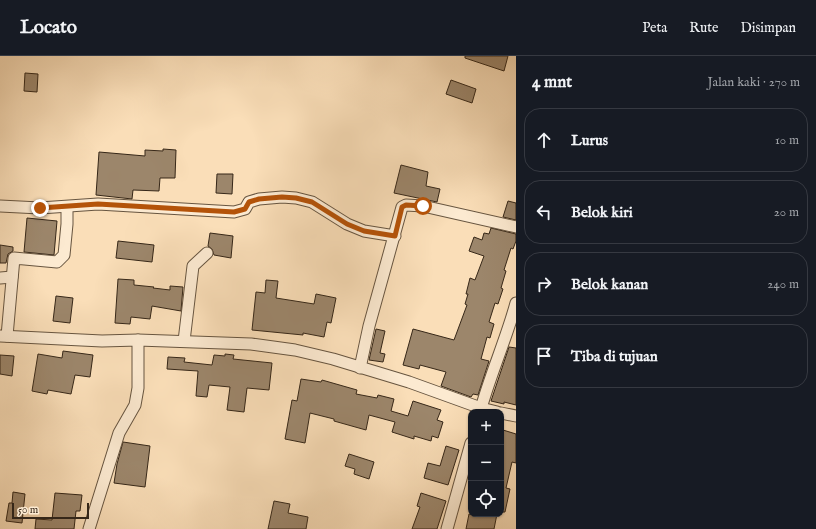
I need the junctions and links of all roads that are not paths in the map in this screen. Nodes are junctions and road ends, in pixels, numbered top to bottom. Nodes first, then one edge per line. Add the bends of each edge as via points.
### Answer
1 (0, 206) edge
2 (67, 207) junction
3 (516, 227) edge
4 (395, 236) junction
5 (207, 253) dead end
6 (0, 278) edge
7 (12, 278) junction
8 (516, 303) edge
9 (513, 326) edge
10 (4, 336) edge
11 (138, 340) junction
12 (184, 341) junction
13 (360, 368) junction
14 (477, 409) edge
15 (480, 409) edge
16 (504, 414) edge
17 (516, 416) edge
18 (471, 445) edge
19 (89, 529) edge
20 (447, 529) edge

1 - 2 street
2 - 4 street via 98,204 234,212 245,209 249,202 282,197 312,202 347,224 364,231
2 - 7 street via 64,256 57,262 14,258
3 - 4 street via 423,206 406,205 402,207
4 - 13 street via 369,326
5 - 12 street via 193,266
6 - 7 street
7 - 10 street
8 - 9 street
9 - 15 street via 499,353
10 - 11 street via 102,341
11 - 12 street
11 - 19 street via 138,388 135,405 119,433
12 - 13 street via 251,344 295,350
13 - 14 street via 409,382
16 - 17 street
18 - 20 street

